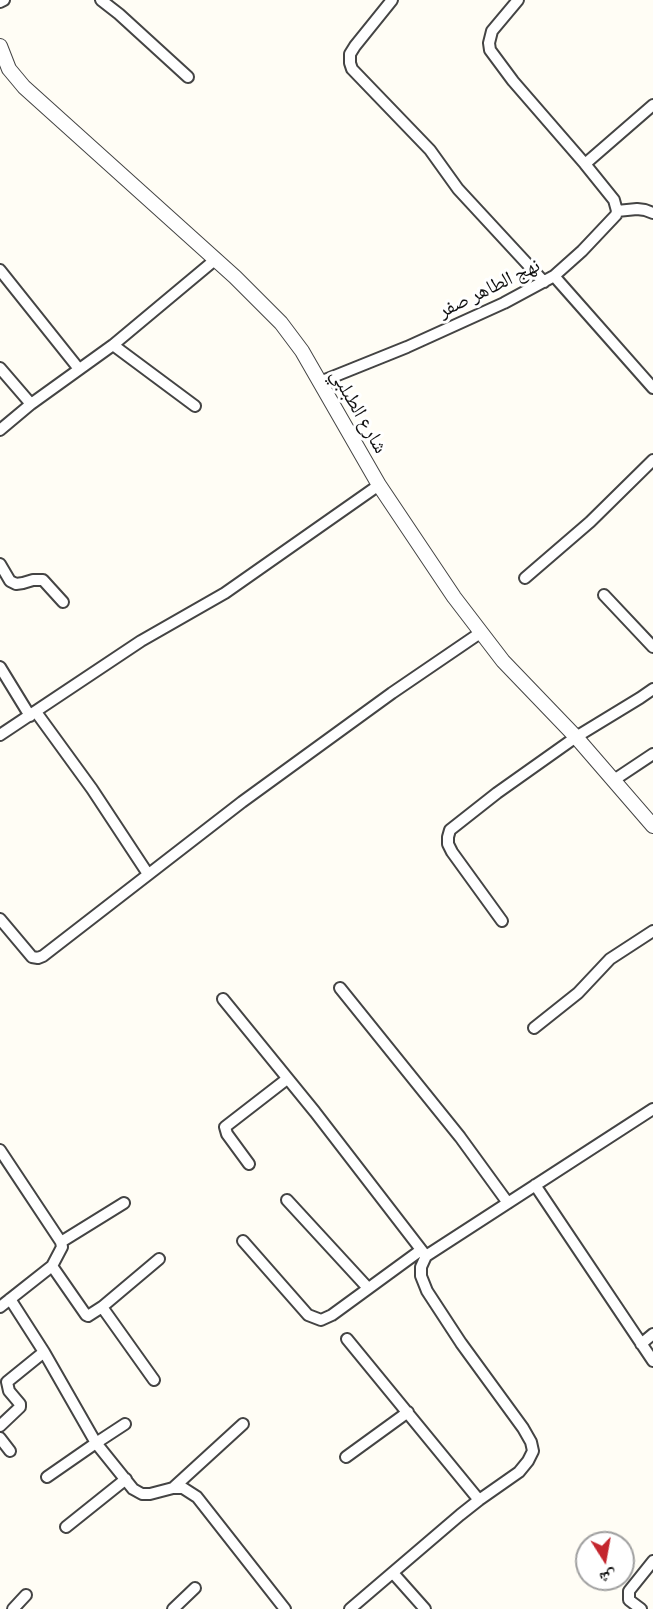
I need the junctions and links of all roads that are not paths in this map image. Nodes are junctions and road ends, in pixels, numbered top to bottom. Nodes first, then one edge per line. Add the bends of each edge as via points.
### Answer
1 (4, 0) edge
2 (101, 0) edge
3 (392, 0) edge
4 (518, 0) edge
5 (0, 2) edge
6 (0, 46) edge
7 (4, 67) edge
8 (188, 77) dead end
9 (653, 105) edge
10 (585, 164) junction
11 (617, 211) junction
12 (653, 213) edge
13 (216, 260) junction
14 (0, 270) edge
15 (549, 279) junction
16 (113, 345) junction
17 (0, 368) edge
18 (79, 369) junction
19 (320, 382) junction
20 (653, 388) edge
21 (31, 404) junction
22 (195, 406) dead end
23 (0, 430) edge
24 (653, 460) edge
25 (379, 485) junction
26 (0, 564) edge
27 (525, 578) dead end
28 (604, 595) dead end
29 (63, 602) dead end
30 (480, 633) junction
31 (653, 647) edge
32 (0, 667) edge
33 (653, 689) edge
34 (33, 714) junction
35 (0, 735) edge
36 (576, 737) junction
37 (653, 754) edge
38 (614, 780) junction
39 (653, 826) edge
40 (148, 874) junction
41 (0, 919) edge
42 (501, 921) dead end
43 (653, 931) edge
44 (340, 988) dead end
45 (223, 999) dead end
46 (534, 1028) dead end
47 (287, 1079) junction
48 (653, 1109) edge
49 (0, 1150) edge
50 (249, 1164) dead end
51 (535, 1185) junction
52 (287, 1200) dead end
53 (124, 1203) dead end
54 (508, 1203) junction
55 (243, 1241) dead end
56 (61, 1242) junction
57 (423, 1253) junction
58 (159, 1259) dead end
59 (52, 1266) junction
60 (368, 1288) junction
61 (9, 1299) junction
62 (0, 1307) edge
63 (102, 1308) junction
64 (653, 1334) edge
65 (347, 1339) dead end
66 (641, 1344) junction
67 (44, 1352) junction
68 (653, 1361) edge
69 (154, 1380) dead end
70 (408, 1412) junction
71 (124, 1424) dead end
72 (243, 1424) dead end
73 (0, 1426) edge
74 (0, 1438) edge
75 (96, 1443) junction
76 (10, 1450) dead end
77 (346, 1456) dead end
78 (47, 1477) dead end
79 (126, 1479) junction
80 (174, 1488) junction
81 (479, 1500) junction
82 (66, 1527) dead end
83 (653, 1561) edge
84 (393, 1573) junction
85 (195, 1588) dead end
86 (26, 1595) dead end
87 (13, 1609) edge
88 (174, 1609) edge
89 (285, 1609) edge
90 (350, 1609) edge
91 (425, 1609) edge
92 (641, 1609) edge

1 - 5 street
2 - 8 street
3 - 15 street via 350,54 352,69 430,150 458,189
4 - 10 street via 492,31 490,50
6 - 7 street, شارع الطبلبي
7 - 13 street, شارع الطبلبي
9 - 10 street
10 - 11 street via 614,200
11 - 12 street via 638,209
11 - 15 street, نهج الطاهر صفر
13 - 16 street
13 - 19 street, شارع الطبلبي via 281,323
14 - 18 street
15 - 19 street, نهج الطاهر صفر via 407,347
15 - 20 street
16 - 18 street
16 - 22 street
17 - 21 street
18 - 21 street
19 - 25 street, شارع الطبلبي
21 - 23 street
24 - 27 street
25 - 30 street, شارع الطبلبي
25 - 34 street via 225,593 141,641
26 - 29 street via 10,581 16,584 43,580
28 - 31 street
30 - 36 street, شارع الطبلبي
30 - 40 street via 364,713
32 - 34 street
33 - 36 street
34 - 35 street
34 - 40 street via 92,789
36 - 38 street, شارع الطبلبي
36 - 42 street via 450,830 448,844 452,852
37 - 38 street
38 - 39 street, شارع الطبلبي
40 - 41 street via 38,958 27,952
43 - 46 street via 610,959 578,993
44 - 54 street
45 - 47 street
47 - 50 street via 225,1127
47 - 57 street
48 - 51 street
49 - 56 street
51 - 54 street
51 - 66 street
52 - 60 street
53 - 56 street
54 - 57 street
55 - 60 street via 308,1316 316,1320 332,1315
56 - 59 street via 62,1248
57 - 60 street
57 - 81 street via 421,1276 427,1291 523,1428 533,1450 519,1472
58 - 63 street
59 - 61 street
59 - 63 street via 87,1315
61 - 62 street
61 - 67 street
63 - 69 street
64 - 66 street
65 - 70 street
66 - 68 street
67 - 73 street via 7,1382 20,1407
67 - 75 street
70 - 77 street
70 - 81 street
71 - 75 street
72 - 80 street
74 - 76 street
75 - 78 street
75 - 79 street
79 - 80 street via 142,1494
79 - 82 street
80 - 89 street via 188,1490 197,1497
81 - 84 street
83 - 92 street via 629,1591 629,1600
84 - 90 street
84 - 91 street
85 - 88 street
86 - 87 street

